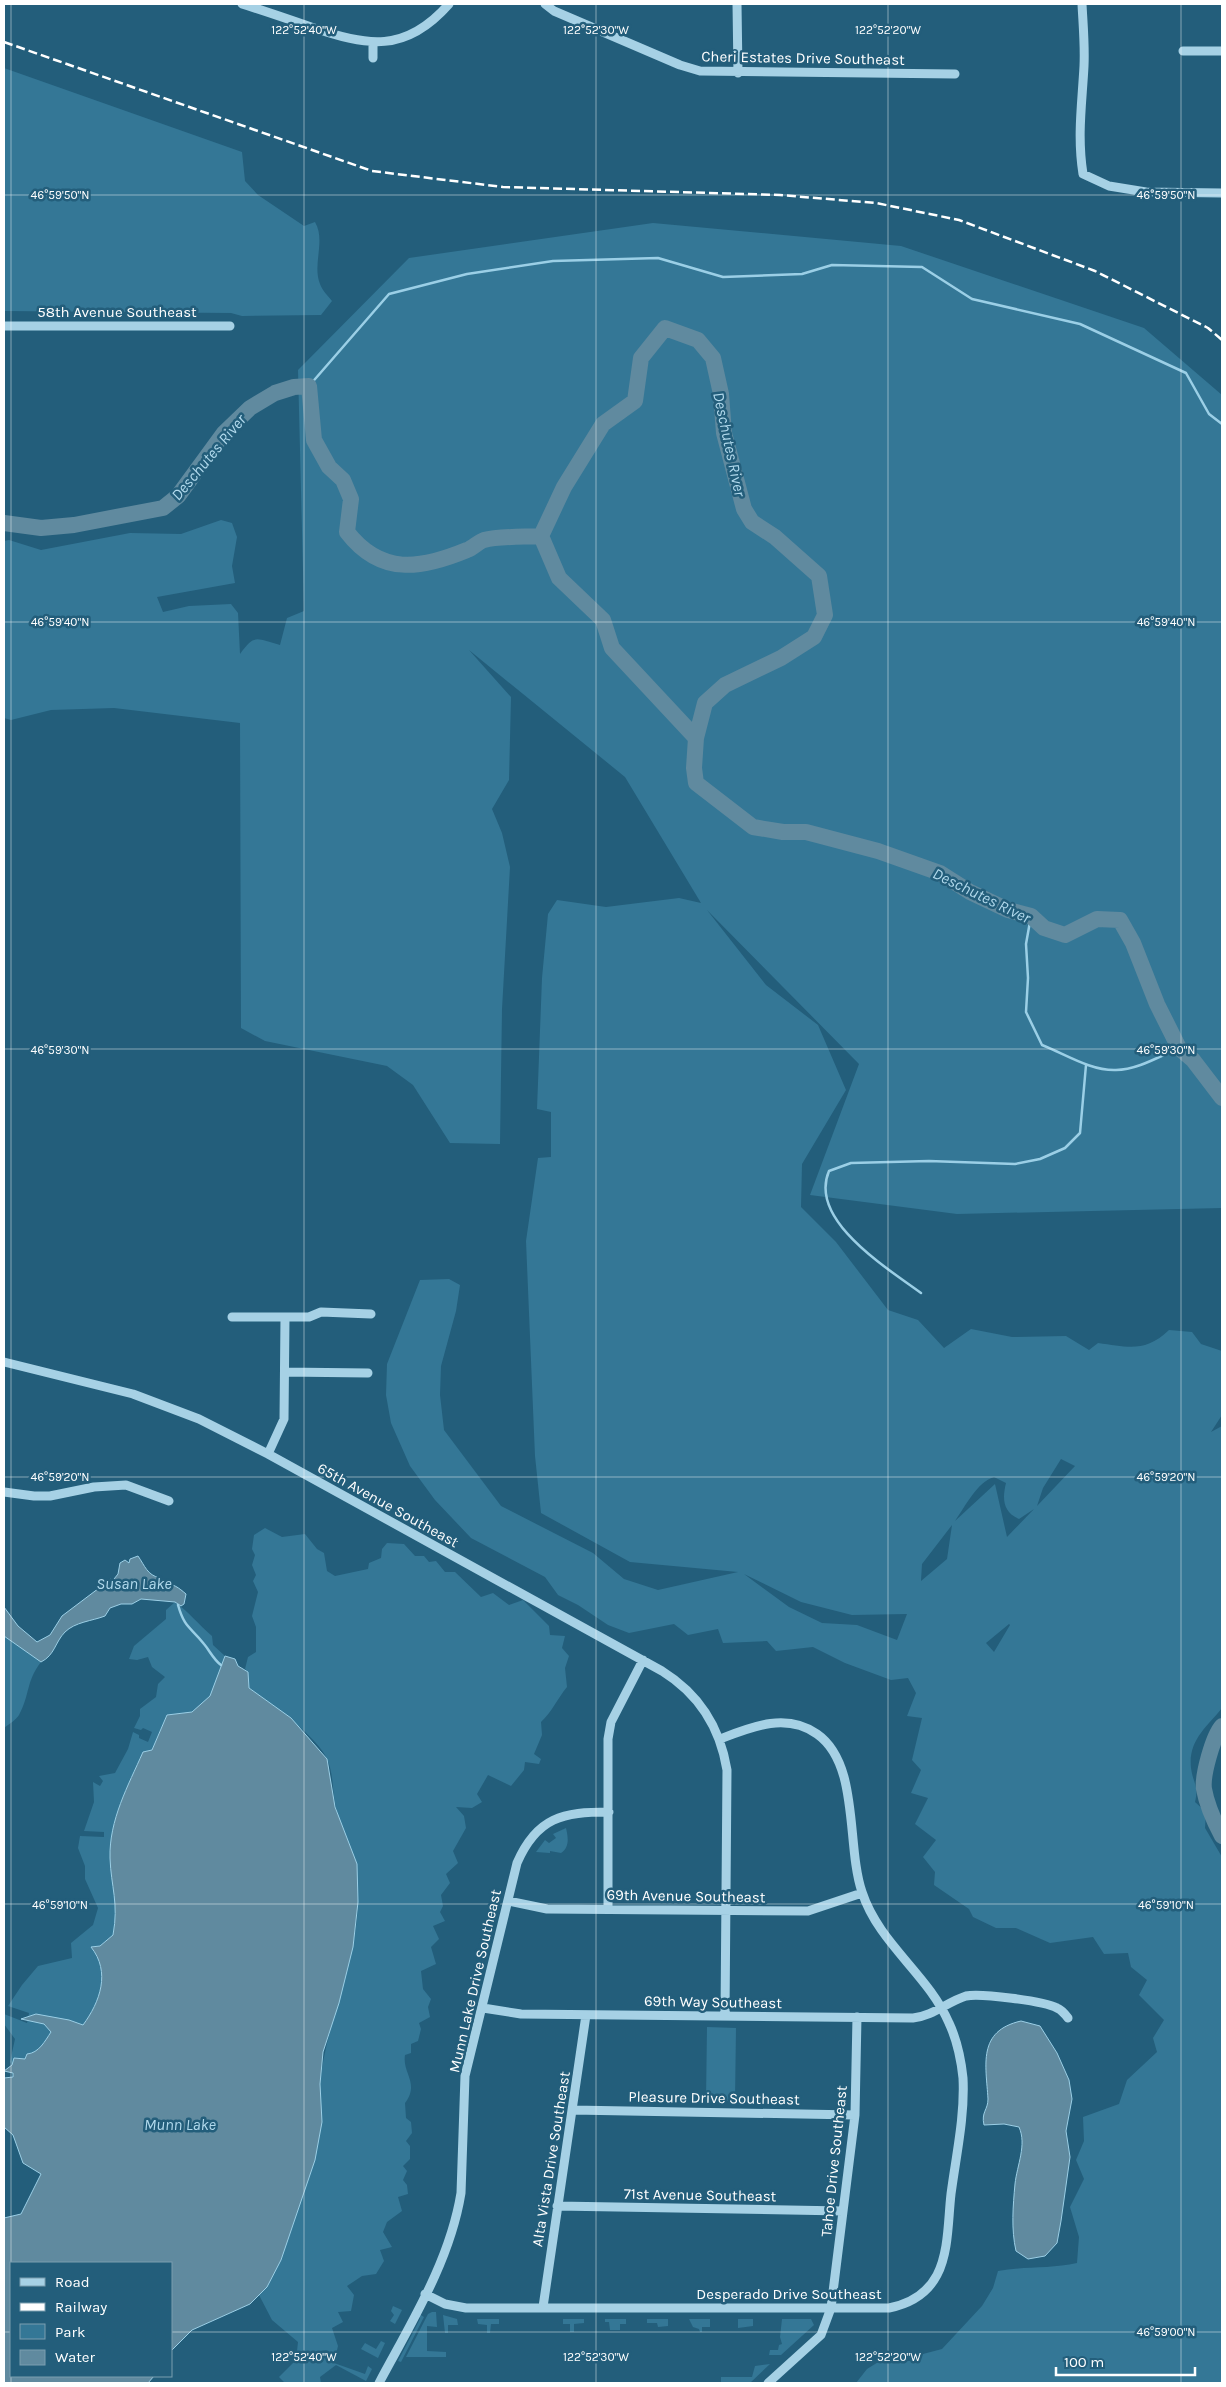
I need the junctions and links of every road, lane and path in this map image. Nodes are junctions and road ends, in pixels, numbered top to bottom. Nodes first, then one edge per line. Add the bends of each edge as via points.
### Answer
1 (242, 4) edge
2 (449, 4) edge
3 (545, 4) edge
4 (737, 4) edge
5 (1082, 4) edge
6 (373, 43) junction
7 (1183, 51) dead end
8 (1222, 51) edge
9 (373, 58) dead end
10 (738, 73) junction
11 (955, 74) dead end
12 (1222, 192) edge
13 (4, 326) edge
14 (230, 326) dead end
15 (371, 1314) dead end
16 (232, 1317) dead end
17 (285, 1317) junction
18 (4, 1362) edge
19 (285, 1372) junction
20 (368, 1373) dead end
21 (268, 1454) junction
22 (4, 1492) edge
23 (169, 1502) dead end
24 (643, 1660) junction
25 (720, 1739) junction
26 (609, 1812) junction
27 (862, 1893) junction
28 (508, 1901) junction
29 (608, 1908) junction
30 (727, 1910) junction
31 (483, 2008) junction
32 (942, 2008) junction
33 (586, 2015) junction
34 (725, 2015) junction
35 (857, 2017) junction
36 (1068, 2018) dead end
37 (573, 2110) junction
38 (855, 2115) junction
39 (558, 2206) junction
40 (843, 2211) junction
41 (425, 2294) junction
42 (543, 2307) junction
43 (831, 2308) junction
44 (379, 2383) edge
45 (768, 2383) edge

1 - 6 street via 346,39
2 - 6 street via 416,32
3 - 10 street, Cheri Estates Drive Southeast via 554,11 680,65 700,71
4 - 10 street
5 - 12 street via 1084,66 1080,156 1083,174 1109,186 1146,192
6 - 9 street
7 - 8 street
10 - 11 street, Cheri Estates Drive Southeast
13 - 14 street, 58th Avenue Southeast
15 - 17 street via 321,1312 309,1317
16 - 17 street
17 - 19 street
18 - 21 street, 65th Avenue Southeast via 145,1398 183,1412
19 - 20 street
19 - 21 street via 284,1420
21 - 24 street, 65th Avenue Southeast
22 - 23 street via 50,1496 94,1487 126,1485
24 - 25 street, 65th Avenue Southeast via 685,1687 704,1709
24 - 26 street via 611,1722 608,1739
25 - 27 street, Desperado Drive Southeast via 754,1726 776,1722 805,1728 824,1740 837,1757 845,1777 852,1850
25 - 30 street, 65th Avenue Southeast via 728,1786
26 - 28 street, Munn Lake Drive Southeast via 570,1814 543,1826 524,1848
26 - 29 street
27 - 30 street, 69th Avenue Southeast via 808,1911
27 - 32 street, Desperado Drive Southeast via 884,1933
28 - 29 street, 69th Avenue Southeast via 542,1909
28 - 31 street, Munn Lake Drive Southeast
29 - 30 street, 69th Avenue Southeast
30 - 34 street, 65th Avenue Southeast
31 - 33 street, 69th Way Southeast via 521,2014
31 - 41 street, Munn Lake Drive Southeast via 465,2076 458,2209
32 - 35 street, 69th Way Southeast via 913,2018
32 - 36 street, 69th Way Southeast via 966,1996 980,1995 1050,2005
32 - 43 street, Desperado Drive Southeast via 958,2049 963,2090 940,2267 929,2287 907,2303 889,2308
33 - 34 street, 69th Way Southeast
33 - 37 street, Alta Vista Drive Southeast
34 - 35 street, 69th Way Southeast
35 - 38 street, Tahoe Drive Southeast
37 - 38 street, Pleasure Drive Southeast
37 - 39 street, Alta Vista Drive Southeast
38 - 40 street, Tahoe Drive Southeast
39 - 40 street, 71st Avenue Southeast
39 - 42 street, Alta Vista Drive Southeast
40 - 43 street, Tahoe Drive Southeast
41 - 42 street, Desperado Drive Southeast via 455,2308
41 - 44 street, Munn Lake Drive Southeast
42 - 43 street, Desperado Drive Southeast
43 - 45 street via 822,2335

